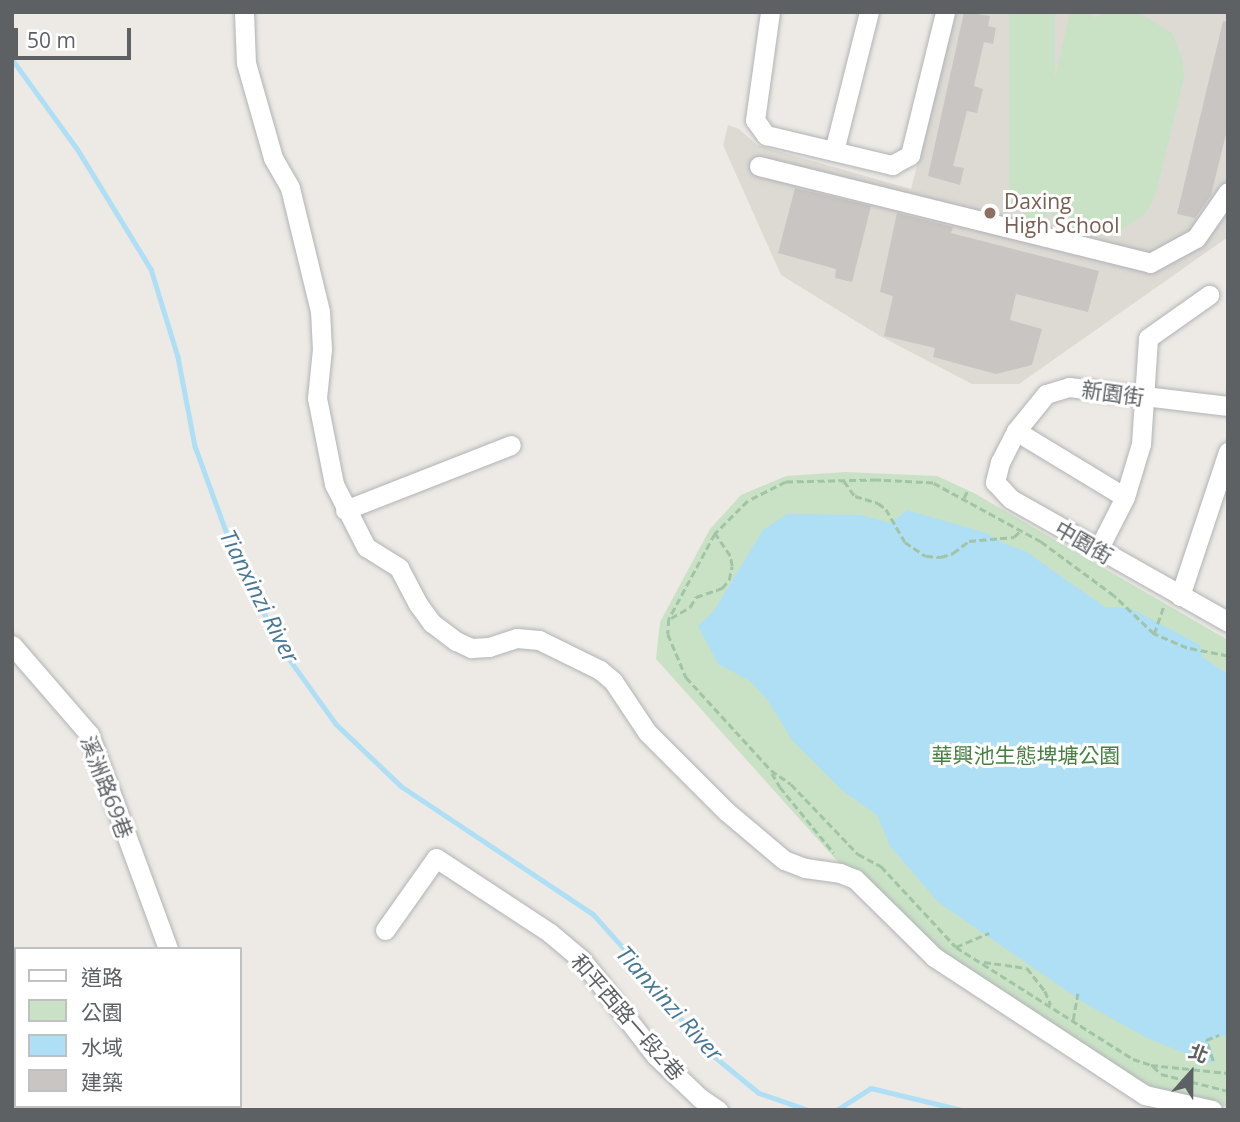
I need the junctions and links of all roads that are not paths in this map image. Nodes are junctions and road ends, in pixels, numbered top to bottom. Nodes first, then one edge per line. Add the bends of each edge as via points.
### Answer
1 (244, 12) edge
2 (769, 12) edge
3 (869, 12) edge
4 (945, 12) edge
5 (834, 151) junction
6 (759, 166) dead end
7 (1228, 192) edge
8 (1209, 295) dead end
9 (1144, 398) junction
10 (1228, 406) edge
11 (1016, 431) junction
12 (511, 445) dead end
13 (1228, 452) edge
14 (1125, 497) junction
15 (345, 510) junction
16 (1098, 550) junction
17 (1172, 599) junction
18 (1228, 622) edge
19 (12, 645) edge
20 (386, 930) dead end
21 (167, 947) edge
22 (718, 1110) edge
23 (1212, 1110) edge

1 - 15 street via 246,63 273,158 290,188 320,311 317,398 334,484
2 - 5 street via 755,120 766,135
3 - 5 street
4 - 5 street via 910,155 892,165
6 - 7 street via 1150,263 1196,238
8 - 9 street via 1148,338
9 - 10 street, 新園街
9 - 11 street, 新園街 via 1069,387 1046,394
9 - 14 street via 1141,444
11 - 14 street
11 - 16 street, 中園街 via 995,482 1011,499
12 - 15 street
13 - 17 street
14 - 16 street
15 - 23 street via 366,547 399,568 432,623 456,641 471,648 489,648 517,638 539,640 600,670 613,681 647,732 726,811 784,860 855,879 934,957 1145,1095
16 - 17 street, 中園街
17 - 18 street, 中園街
19 - 21 street, 溪洲路69巷 via 89,734
20 - 22 street, 和平西路一段2巷 via 436,859 551,933 582,960 656,1056

